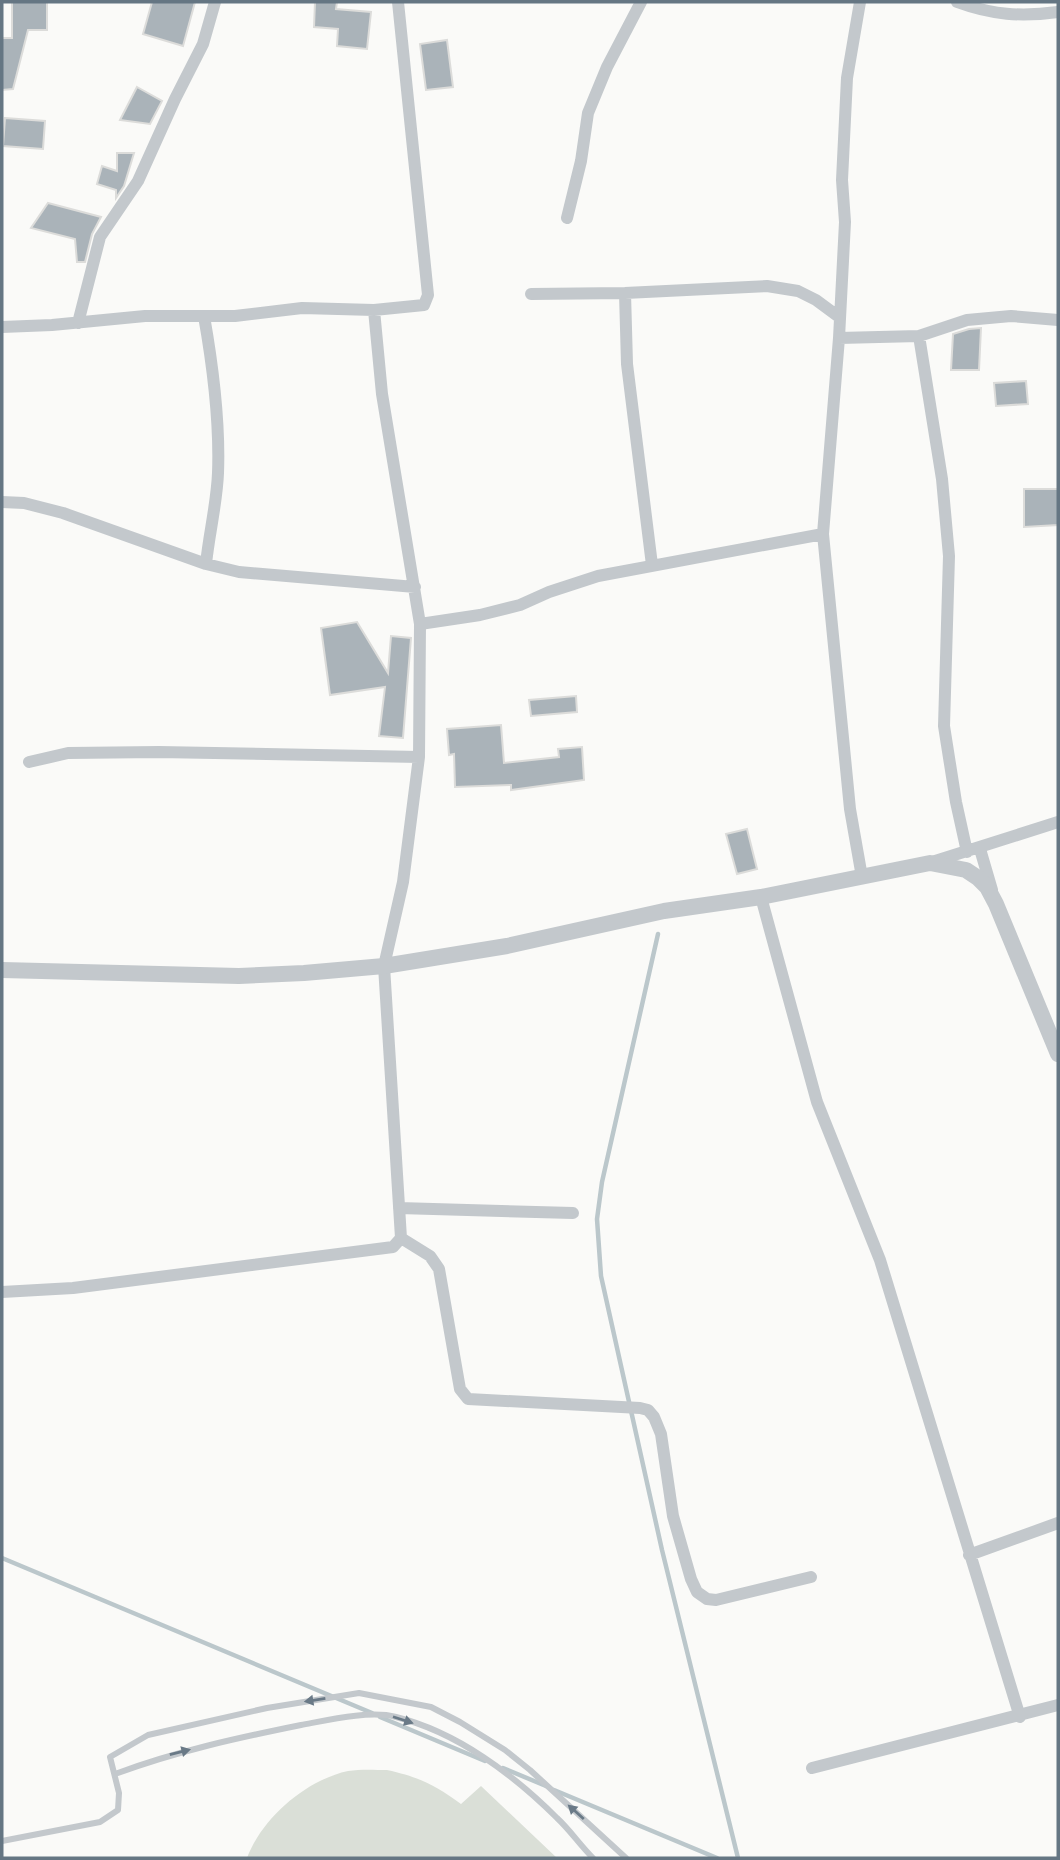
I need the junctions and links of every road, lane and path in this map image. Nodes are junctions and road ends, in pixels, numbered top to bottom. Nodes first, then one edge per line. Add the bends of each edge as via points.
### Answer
1 (215, 2) edge
2 (398, 2) edge
3 (641, 2) edge
4 (860, 2) edge
5 (957, 2) edge
6 (1058, 12) edge
7 (567, 218) dead end
8 (625, 293) junction
9 (531, 294) dead end
10 (374, 310) junction
11 (204, 316) junction
12 (839, 317) junction
13 (1058, 320) edge
14 (78, 323) junction
15 (2, 327) edge
16 (919, 336) junction
17 (839, 338) junction
18 (2, 502) edge
19 (823, 534) junction
20 (206, 565) junction
21 (652, 565) junction
22 (415, 587) junction
23 (420, 624) junction
24 (419, 757) junction
25 (29, 762) dead end
26 (1058, 822) edge
27 (973, 850) junction
28 (930, 863) junction
29 (862, 877) junction
30 (761, 897) junction
31 (996, 904) junction
32 (384, 966) junction
33 (2, 970) edge
34 (1058, 1054) edge
35 (399, 1208) junction
36 (573, 1213) dead end
37 (401, 1238) junction
38 (2, 1292) edge
39 (1058, 1523) edge
40 (969, 1555) junction
41 (811, 1577) dead end
42 (1058, 1705) edge
43 (1020, 1717) junction
44 (812, 1768) dead end
45 (115, 1774) junction
46 (2, 1842) edge
47 (593, 1858) edge
48 (626, 1858) edge

1 - 14 street via 203,44 138,181 100,237
2 - 10 street via 428,299 419,307
3 - 7 street via 588,113
4 - 12 street via 847,78
5 - 6 street via 1003,15
8 - 9 street
8 - 12 street via 767,286 798,291
8 - 21 street via 627,364
10 - 11 street via 302,309
10 - 22 street via 382,394
11 - 14 street
11 - 20 street via 216,411 218,474
12 - 17 street
13 - 16 street via 967,320
14 - 15 street
16 - 17 street
16 - 27 street via 949,556 944,726 956,802
17 - 19 street
18 - 20 street via 63,513
19 - 21 street
19 - 29 street via 850,809
20 - 22 street via 239,572
21 - 23 street via 598,576 520,605
22 - 23 street
23 - 24 street
24 - 25 street via 68,753
24 - 32 street via 403,882
26 - 27 street
27 - 28 street
27 - 31 street
28 - 29 street
28 - 31 street via 966,870 987,887
29 - 30 street
30 - 32 street via 664,911 507,946
30 - 40 street via 817,1102 880,1260
31 - 34 street
32 - 33 street via 239,976
32 - 35 street
35 - 36 street
35 - 37 street
37 - 38 street via 393,1247 73,1288
37 - 41 street via 430,1255 439,1269 460,1389 468,1399 640,1408 654,1417 661,1434 673,1516 697,1592 716,1600
39 - 40 street
40 - 43 street
42 - 43 street
43 - 44 street
45 - 46 lane via 118,1810 100,1822
45 -> 47 lane via 172,1754 257,1734 329,1720 398,1717 465,1744 558,1818
48 -> 45 lane via 530,1770 460,1722 431,1707 359,1693 148,1735 110,1757

